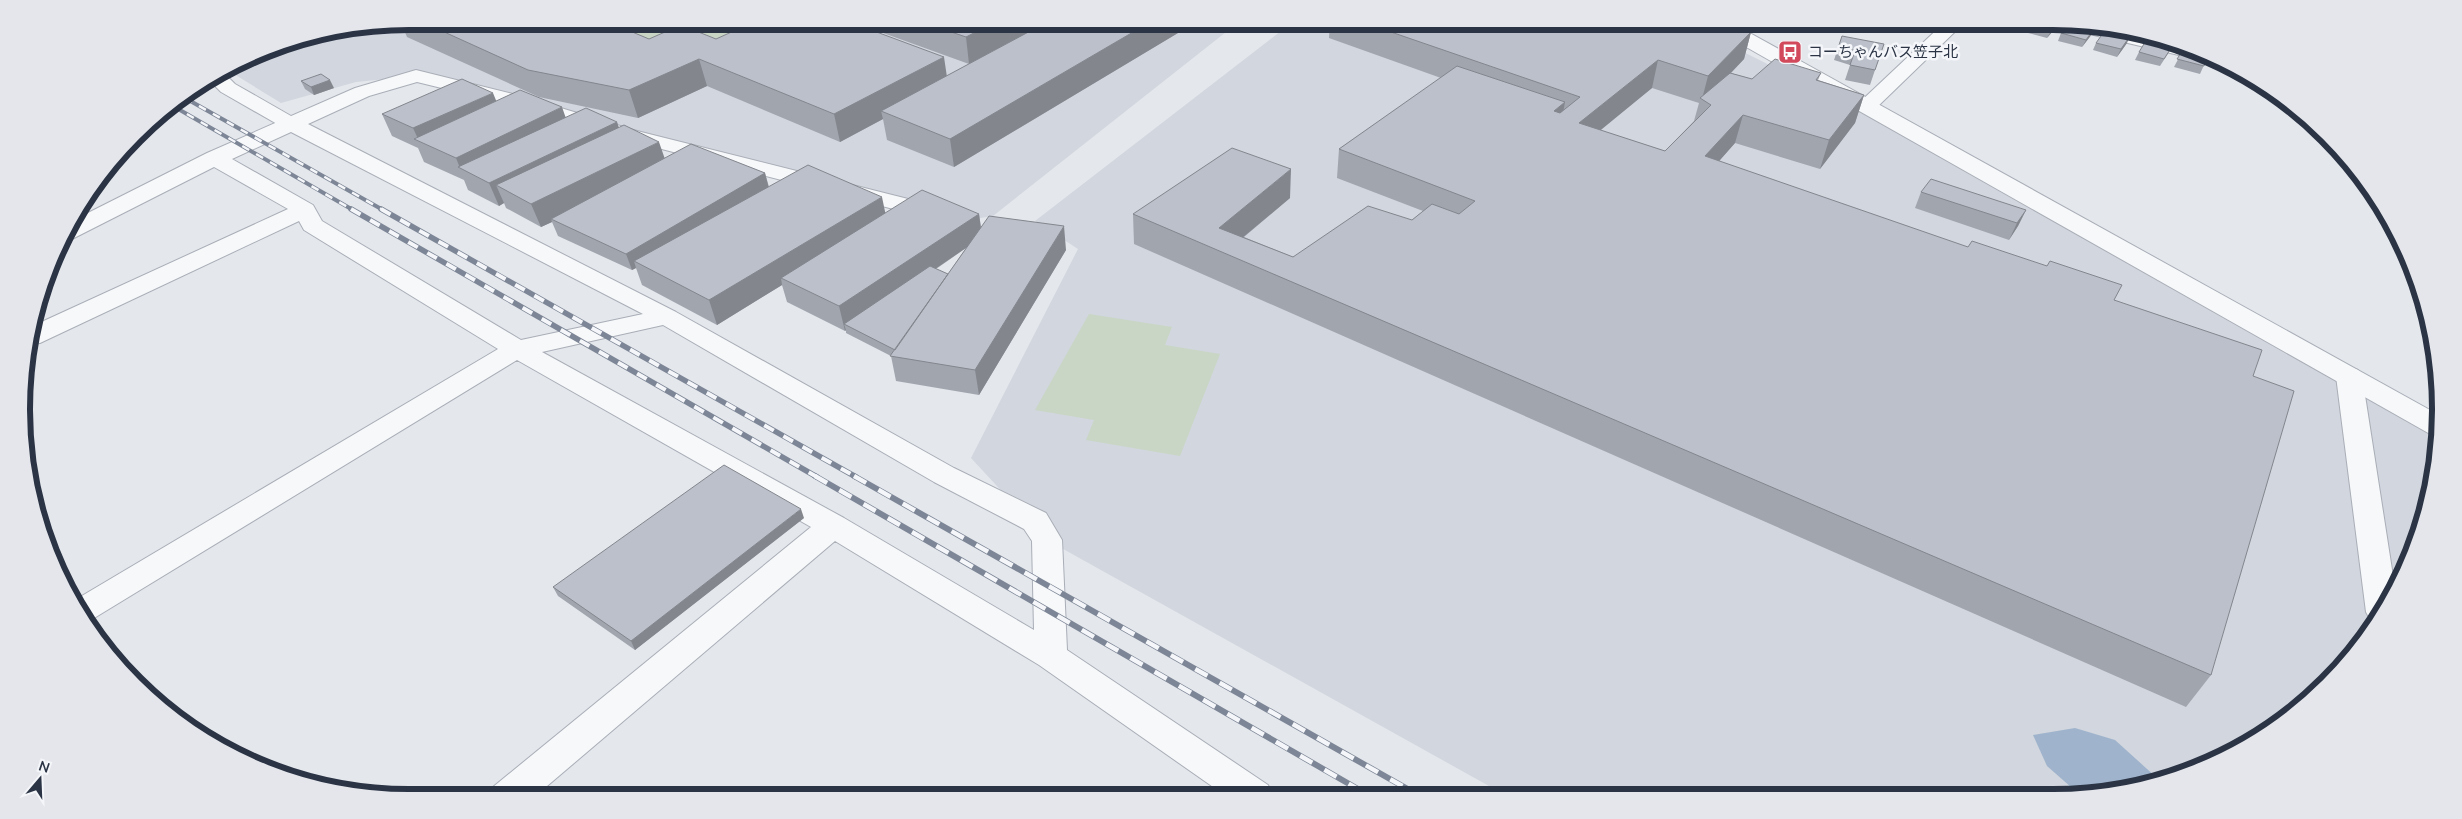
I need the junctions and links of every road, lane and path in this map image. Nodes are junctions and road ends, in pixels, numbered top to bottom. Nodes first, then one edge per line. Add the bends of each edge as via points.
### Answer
1 (1744, 30) edge
2 (1947, 30) edge
3 (2122, 36) edge
4 (2143, 41) edge
5 (221, 81) edge
6 (1867, 106) junction
7 (291, 124) junction
8 (215, 158) junction
9 (304, 210) junction
10 (948, 216) edge
11 (78, 226) edge
12 (667, 317) junction
13 (37, 334) edge
14 (517, 349) junction
15 (2350, 376) junction
16 (2431, 422) edge
17 (833, 526) junction
18 (2380, 600) edge
19 (87, 608) edge
20 (1051, 656) junction
21 (517, 789) edge
22 (1245, 789) edge

1 - 6 street
2 - 6 street
3 - 4 street
5 - 7 street
6 - 15 street
7 - 8 street
7 - 10 street via 362,92 416,76
7 - 12 street
8 - 9 street
8 - 11 street
9 - 13 street
9 - 14 street via 312,225
12 - 14 street
12 - 20 street via 944,476 1035,521 1047,540
14 - 17 street
14 - 19 street
15 - 16 street
15 - 18 street
17 - 20 street
17 - 21 street
20 - 22 street

